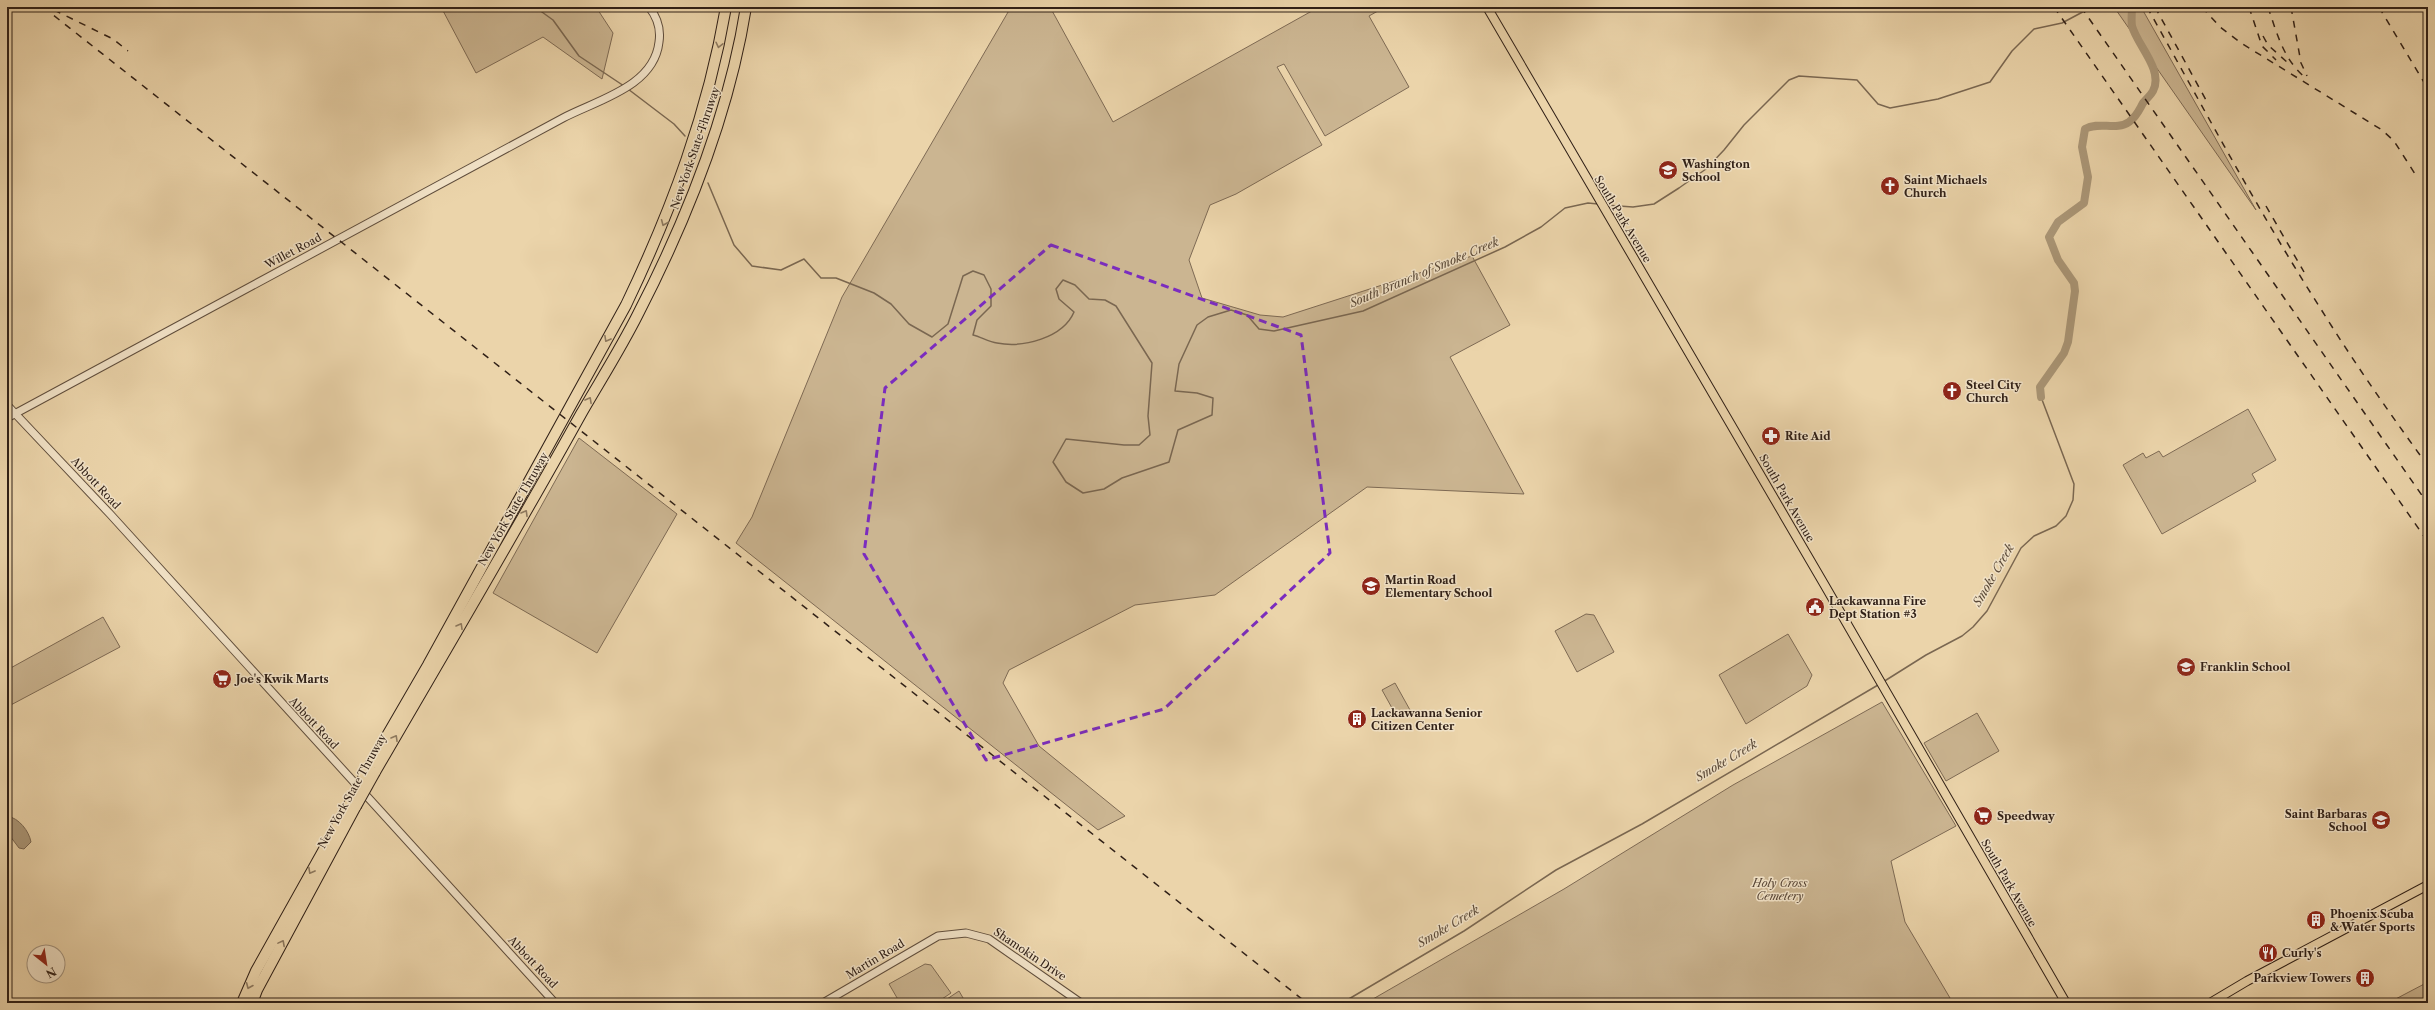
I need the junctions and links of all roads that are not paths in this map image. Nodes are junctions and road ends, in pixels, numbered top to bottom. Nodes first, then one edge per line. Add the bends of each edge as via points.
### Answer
1 (648, 7) edge
2 (726, 7) edge
3 (746, 7) edge
4 (1487, 7) edge
5 (7, 405) edge
6 (15, 413) junction
7 (7, 418) edge
8 (372, 768) junction
9 (354, 803) junction
10 (2428, 885) edge
11 (938, 936) joint
12 (242, 1003) edge
13 (252, 1003) edge
14 (555, 1003) edge
15 (823, 1003) edge
16 (1081, 1003) edge
17 (2066, 1003) edge
18 (2210, 1003) edge

1 - 6 street, Willet Road via 655,16 659,34 647,70 636,78
2 -> 8 highway, New York State Thruway via 701,119 670,210 649,258 626,305
8 -> 3 highway, New York State Thruway via 544,481 637,315 671,246 696,189 718,124
4 - 17 main road, South Park Avenue
5 - 6 street, Abbott Road
6 - 7 street, Willet Road
6 - 14 street, Abbott Road via 114,518
8 - 9 highway, New York State Thruway, bridge
9 -> 12 highway, New York State Thruway via 256,971
13 -> 9 highway, New York State Thruway
10 - 18 main road
11 - 15 street, Martin Road
11 - 16 street, Shamokin Drive via 966,933 989,939

